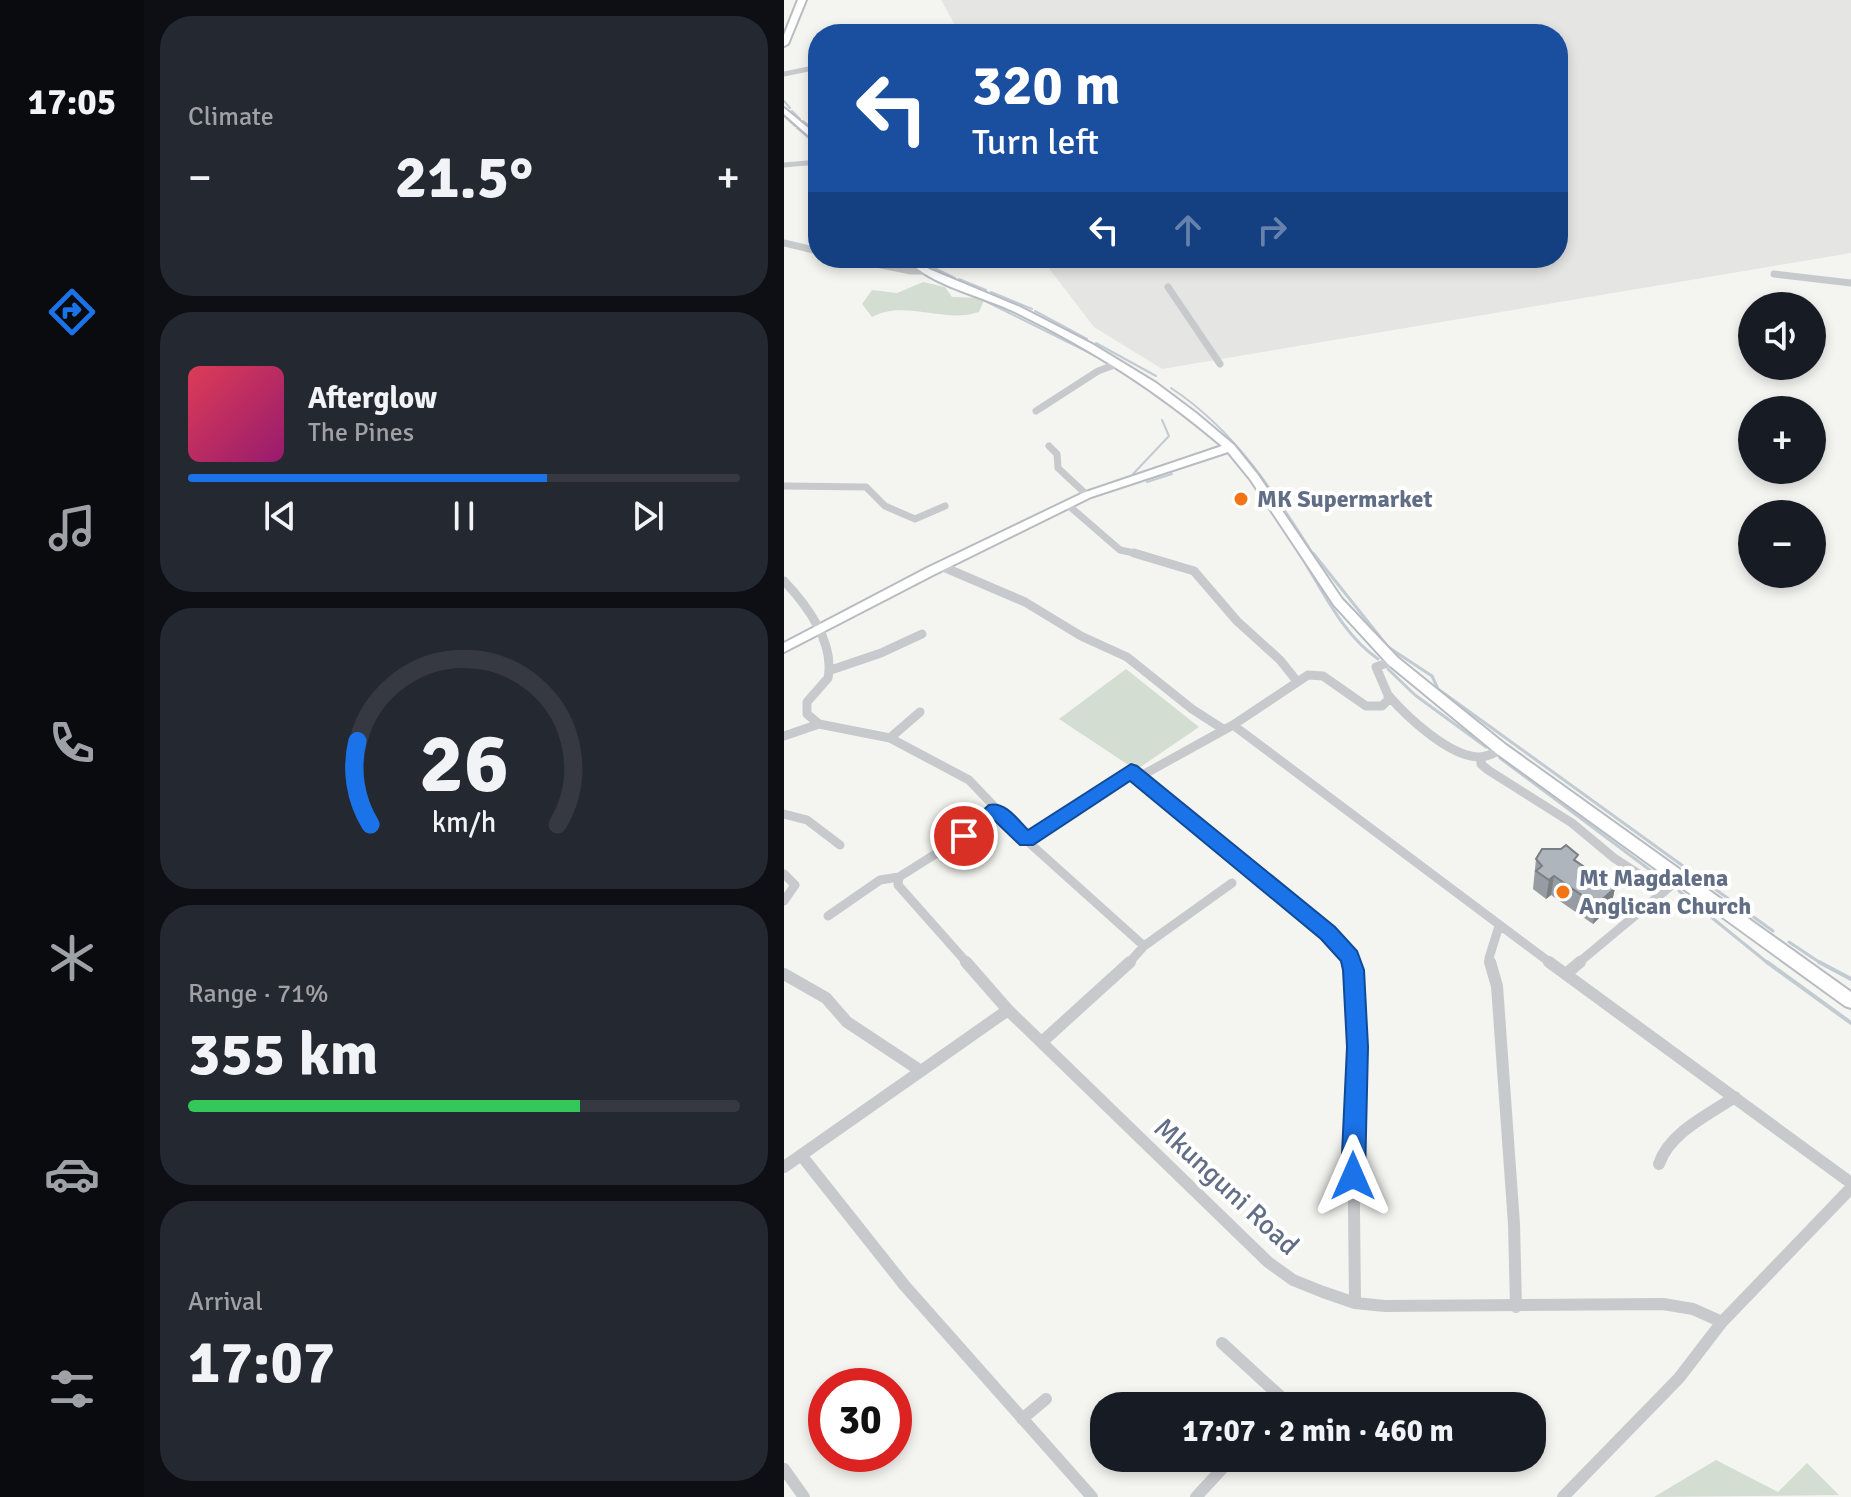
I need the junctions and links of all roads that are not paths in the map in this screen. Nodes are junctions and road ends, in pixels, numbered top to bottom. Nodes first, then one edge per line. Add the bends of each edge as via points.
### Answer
1 (801, 0) edge
2 (792, 1) edge
3 (784, 44) edge
4 (808, 70) edge
5 (784, 74) edge
6 (784, 110) edge
7 (808, 132) edge
8 (808, 163) edge
9 (784, 165) edge
10 (784, 243) edge
11 (808, 249) edge
12 (896, 268) edge
13 (922, 268) edge
14 (926, 271) junction
15 (1774, 274) dead end
16 (1851, 283) edge
17 (1168, 287) dead end
18 (1117, 364) junction
19 (1220, 364) dead end
20 (1036, 411) dead end
21 (1049, 446) dead end
22 (1230, 447) junction
23 (784, 486) edge
24 (1087, 495) junction
25 (1068, 505) junction
26 (945, 506) dead end
27 (941, 566) junction
28 (784, 581) edge
29 (819, 630) junction
30 (922, 634) dead end
31 (784, 648) edge
32 (1393, 661) junction
33 (831, 670) junction
34 (1296, 680) junction
35 (1389, 696) junction
36 (920, 712) dead end
37 (819, 724) junction
38 (1228, 727) junction
39 (784, 736) edge
40 (890, 738) junction
41 (1501, 749) junction
42 (1481, 757) junction
43 (1139, 777) junction
44 (996, 810) junction
45 (784, 814) edge
46 (1026, 840) junction
47 (840, 845) dead end
48 (784, 874) edge
49 (899, 877) junction
50 (1679, 879) junction
51 (1232, 883) dead end
52 (1665, 891) junction
53 (784, 901) edge
54 (828, 916) dead end
55 (1499, 926) junction
56 (1144, 946) junction
57 (784, 974) edge
58 (1566, 974) junction
59 (1851, 1001) edge
60 (1008, 1010) junction
61 (1043, 1041) junction
62 (921, 1071) junction
63 (1735, 1097) junction
64 (801, 1155) junction
65 (1659, 1164) dead end
66 (784, 1167) edge
67 (1851, 1186) edge
68 (1355, 1303) junction
69 (1516, 1307) junction
70 (1722, 1322) junction
71 (1222, 1343) dead end
72 (1276, 1392) edge
73 (1046, 1399) dead end
74 (1022, 1419) junction
75 (784, 1469) edge
76 (1219, 1472) edge
77 (804, 1497) edge
78 (1092, 1497) edge
79 (1196, 1497) edge
80 (1563, 1497) edge

1 - 2 main road
1 - 3 main road
4 - 5 street
6 - 7 main road
8 - 9 street
10 - 11 street
12 - 14 street
13 - 14 main road
14 - 18 main road via 1016,309
15 - 16 street
17 - 19 street
18 - 20 street
18 - 22 main road
21 - 24 street via 1057,454 1058,468
22 - 24 main road
22 - 32 main road via 1271,498 1338,602
23 - 26 street via 866,487 885,506 915,519
24 - 25 main road
25 - 27 main road
25 - 34 street via 1120,550 1194,571
27 - 29 main road
27 - 38 street via 1025,602 1127,657 1192,709
28 - 29 street
29 - 31 main road
29 - 33 street
30 - 33 street
32 - 35 street via 1376,670
32 - 41 main road
33 - 37 street via 805,706
34 - 35 street via 1323,676 1370,707 1382,706
34 - 38 street
35 - 42 street via 1424,729
36 - 40 street
37 - 39 street
37 - 40 street
38 - 43 street
38 - 55 street
40 - 44 street via 969,780
41 - 42 street
41 - 50 main road
42 - 52 street via 1488,770
43 - 46 street via 1131,771
43 - 68 street via 1350,957 1357,1007
44 - 46 street
44 - 49 street
45 - 47 street via 818,827
46 - 56 street
48 - 53 street via 795,885
49 - 54 street via 880,880
49 - 60 street, Mkunguni Road via 898,885
50 - 52 street
50 - 59 main road
51 - 56 street
52 - 58 street
55 - 58 street
55 - 69 street via 1489,958 1497,986
56 - 61 street via 1118,976
57 - 62 street via 826,998 847,1022
58 - 63 street
60 - 61 street, Mkunguni Road
60 - 62 street
61 - 68 street, Mkunguni Road via 1268,1262 1293,1280
62 - 64 street
63 - 65 street via 1668,1145
63 - 67 street
64 - 66 street
64 - 74 street via 896,1275
67 - 70 street
68 - 69 street, Mkunguni Road
69 - 70 street, Mkunguni Road via 1678,1305
70 - 80 street via 1679,1378
71 - 72 street
73 - 74 street
74 - 78 street
75 - 77 street
76 - 79 street

